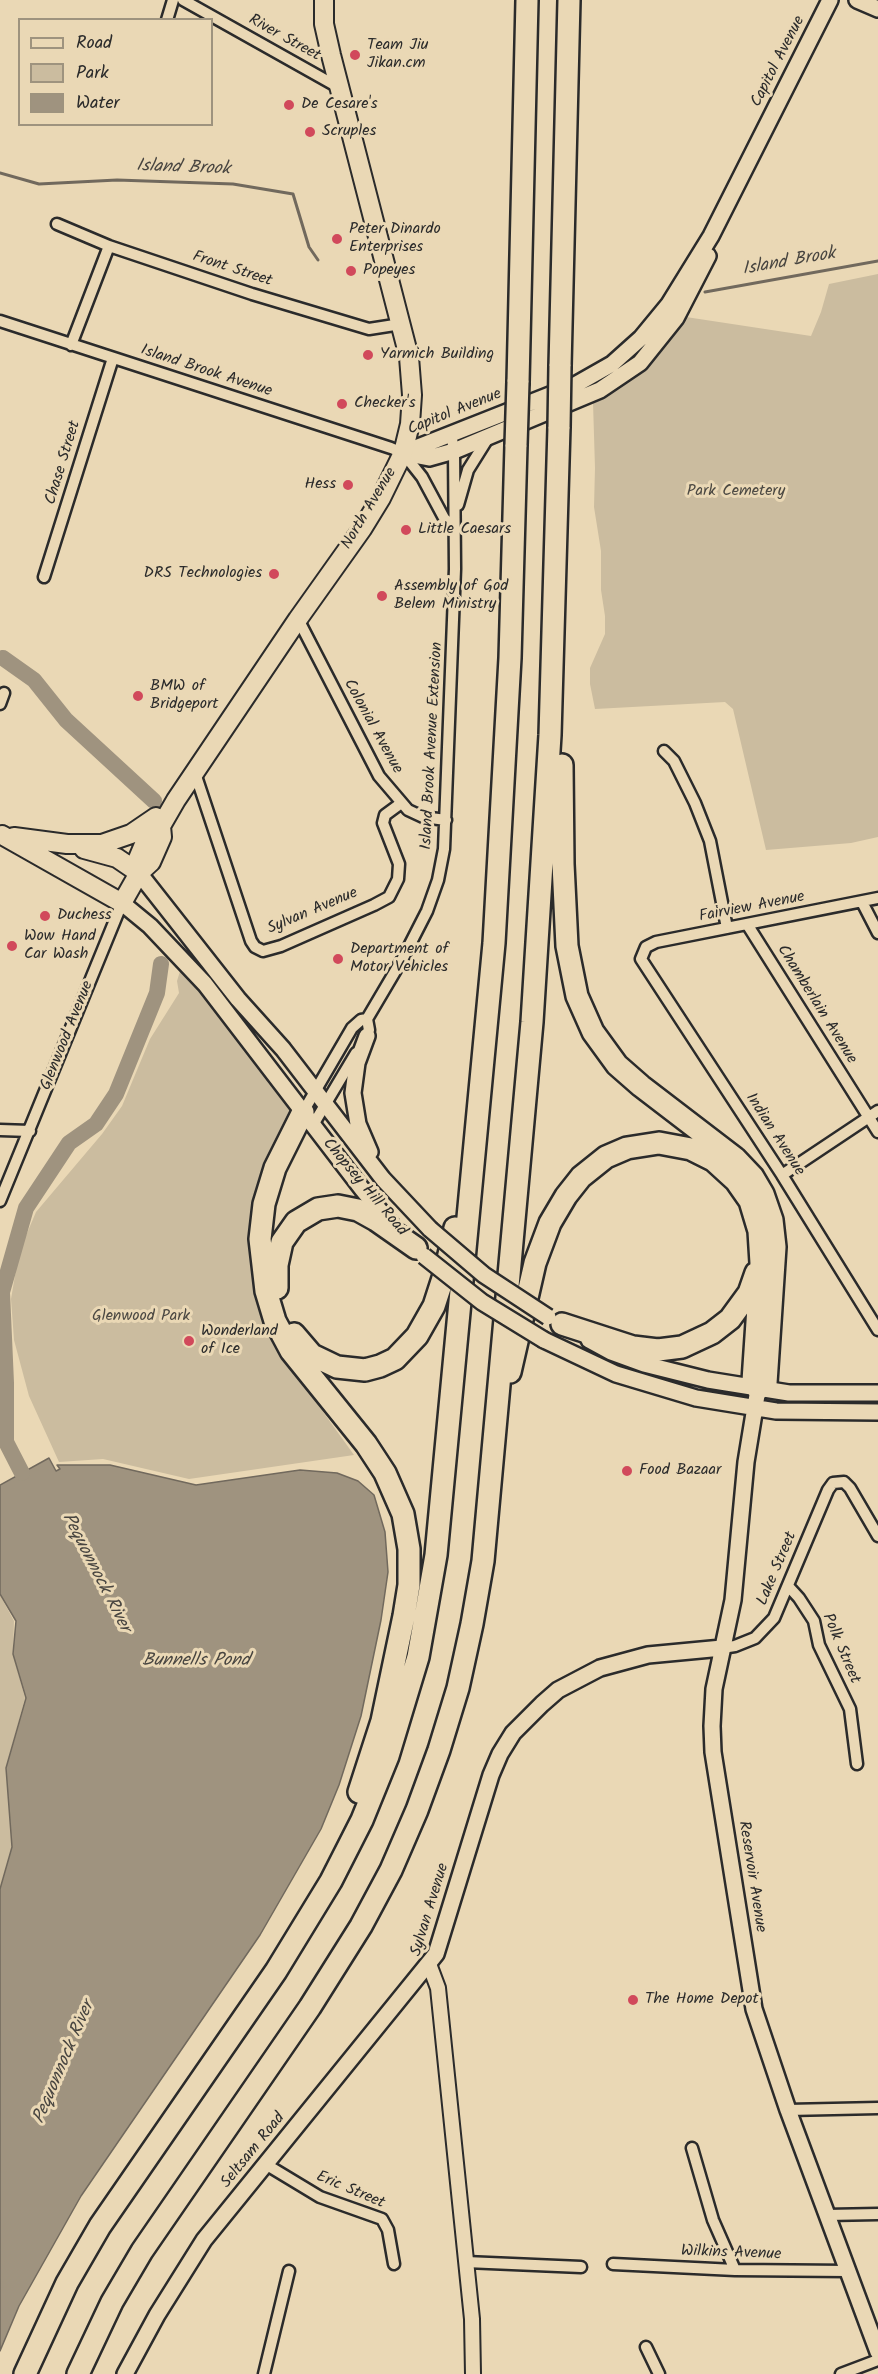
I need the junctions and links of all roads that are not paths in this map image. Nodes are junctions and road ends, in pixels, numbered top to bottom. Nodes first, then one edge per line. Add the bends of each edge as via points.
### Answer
1 (173, 0) edge
2 (183, 0) edge
3 (324, 0) edge
4 (527, 0) edge
5 (569, 0) edge
6 (830, 0) edge
7 (857, 0) edge
8 (878, 9) edge
9 (168, 18) edge
10 (338, 87) junction
11 (57, 224) dead end
12 (711, 236) junction
13 (109, 246) junction
14 (0, 321) edge
15 (401, 324) junction
16 (71, 345) junction
17 (113, 358) junction
18 (451, 433) junction
19 (489, 436) junction
20 (454, 451) junction
21 (403, 453) junction
22 (454, 529) junction
23 (44, 577) dead end
24 (298, 619) junction
25 (553, 672) junction
26 (4, 693) dead end
27 (0, 704) edge
28 (664, 751) dead end
29 (195, 773) junction
30 (176, 800) junction
31 (400, 804) junction
32 (446, 819) junction
33 (1, 835) edge
34 (67, 844) junction
35 (139, 873) junction
36 (878, 898) edge
37 (861, 902) junction
38 (122, 903) junction
39 (747, 924) junction
40 (727, 928) junction
41 (878, 933) edge
42 (641, 959) joint
43 (368, 1019) junction
44 (367, 1036) junction
45 (482, 1086) junction
46 (315, 1091) junction
47 (326, 1105) junction
48 (873, 1114) edge
49 (308, 1118) junction
50 (0, 1130) edge
51 (30, 1131) junction
52 (878, 1132) edge
53 (782, 1175) junction
54 (383, 1179) junction
55 (0, 1201) edge
56 (759, 1231) junction
57 (420, 1252) junction
58 (276, 1288) junction
59 (555, 1320) junction
60 (878, 1330) edge
61 (878, 1393) edge
62 (756, 1399) junction
63 (878, 1412) edge
64 (492, 1461) junction
65 (878, 1536) edge
66 (789, 1587) junction
67 (722, 1648) junction
68 (857, 1764) dead end
69 (296, 1940) junction
70 (429, 1964) junction
71 (878, 2108) edge
72 (788, 2110) junction
73 (692, 2148) dead end
74 (267, 2165) junction
75 (878, 2214) edge
76 (827, 2215) junction
77 (466, 2262) junction
78 (394, 2264) dead end
79 (614, 2264) dead end
80 (581, 2266) dead end
81 (735, 2270) junction
82 (289, 2271) dead end
83 (848, 2271) junction
84 (872, 2320) edge
85 (646, 2346) dead end
86 (878, 2352) edge
87 (878, 2360) edge
88 (25, 2374) edge
89 (78, 2374) edge
90 (125, 2374) edge
91 (264, 2374) edge
92 (473, 2374) edge
93 (659, 2374) edge
94 (842, 2374) edge

1 - 9 street
2 - 10 street, River Street
3 - 10 main road, North Avenue via 324,24
4 - 45 highway, bridge via 505,777
5 - 25 highway, bridge
6 - 12 main road, Capitol Avenue
7 - 8 main road
10 - 15 main road, North Avenue
11 - 13 street, Front Street
12 - 18 main road, Capitol Avenue via 669,304 641,338 612,364 575,385
12 - 19 main road, Capitol Avenue via 708,260 676,318 640,363 600,390
13 - 15 street, Front Street via 369,329
13 - 16 street
14 - 16 street, Island Brook Avenue
15 - 21 main road, North Avenue via 409,357 412,402
16 - 17 street, Island Brook Avenue
17 - 21 street, Island Brook Avenue
17 - 23 street, Chase Street
18 - 20 street, Island Brook Avenue Extension
18 - 21 main road, Capitol Avenue
19 - 20 main road, Capitol Avenue
19 - 22 street, Island Brook Avenue Extension via 468,470
20 - 21 main road, Capitol Avenue via 429,458
20 - 22 street, Island Brook Avenue Extension
21 - 22 street
21 - 24 main road, North Avenue via 362,529
22 - 32 street, Island Brook Avenue Extension via 456,569
24 - 29 main road, North Avenue
24 - 31 street, Colonial Avenue via 379,776
25 - 62 highway via 562,734 564,896 574,986 588,1023 617,1065 735,1158 763,1194 772,1220 775,1247 766,1383
25 - 64 highway via 538,937
26 - 27 street
28 - 40 street via 674,761 710,841
29 - 30 main road, North Avenue
29 - 31 street, Sylvan Avenue via 250,941 263,951 389,897 398,879 399,864 383,823 385,815
30 - 34 main road via 120,839 91,845
30 - 35 main road, Glenwood Avenue via 161,826 162,837 155,852
31 - 32 street, Colonial Avenue via 419,816
32 - 43 street, Island Brook Avenue Extension via 443,857 433,896
33 - 34 main road
33 - 38 main road, Chopsey Hill Road
34 - 35 main road, Chopsey Hill Road via 117,858
35 - 38 main road, Glenwood Avenue
35 - 46 main road, Chopsey Hill Road
36 - 37 street, Fairview Avenue
37 - 39 street, Fairview Avenue
37 - 41 street
38 - 49 main road, Chopsey Hill Road via 150,926 205,984
38 - 51 street, Glenwood Avenue
39 - 40 street, Fairview Avenue
39 - 48 street, Chamberlain Avenue
40 - 42 street, Fairview Avenue via 656,942 646,947
42 - 53 street, Indian Avenue
43 - 44 street, Island Brook Avenue Extension
43 - 46 street, Island Brook Avenue Extension via 352,1028
44 - 47 street, Island Brook Avenue Extension
44 - 54 main road via 355,1072 354,1104 361,1132
45 - 58 highway via 445,1272 430,1315 407,1348 395,1359 373,1368 346,1369 328,1364 312,1355 294,1335
45 - 69 highway via 439,1531 423,1634 403,1712 376,1788 347,1850
46 - 47 main road, Chopsey Hill Road
46 - 49 street, Island Brook Avenue Extension
47 - 49 street, Island Brook Avenue Extension
47 - 54 main road, Chopsey Hill Road
48 - 52 street, Chamberlain Avenue
48 - 53 street
49 - 57 main road, Chopsey Hill Road via 372,1202
49 - 58 highway via 277,1206 273,1239
49 - 69 highway via 274,1168 264,1204 261,1247 266,1291 275,1321 291,1351 373,1454 391,1483 405,1525 409,1572 404,1616 376,1743 351,1815
50 - 51 street
51 - 55 street, Glenwood Avenue
53 - 60 street, Indian Avenue
54 - 59 main road, Chopsey Hill Road, bridge via 430,1229 484,1275
56 - 59 highway via 759,1263 749,1293 730,1319 705,1338 682,1347 650,1349 618,1343
56 - 62 highway via 761,1279 753,1381
56 - 64 highway via 750,1201 736,1181 713,1160 691,1149 643,1144 613,1153 586,1171 554,1215 534,1263
57 - 58 highway via 358,1210 338,1206 318,1209 302,1217 286,1235 278,1257
57 - 62 main road, Chopsey Hill Road, bridge via 482,1302 600,1368 696,1398
59 - 62 main road, Chopsey Hill Road via 611,1352
61 - 62 main road, Chopsey Hill Road
62 - 63 main road, Chopsey Hill Road via 800,1413
62 - 67 main road, Reservoir Avenue via 735,1583
64 - 89 highway via 483,1561 465,1656 439,1750 400,1850 328,1980 142,2251
65 - 66 street, Lake Street via 850,1488 840,1481 833,1483
66 - 67 street, Lake Street via 774,1618 759,1634
66 - 68 street, Polk Street via 814,1621 819,1645 850,1709
67 - 70 main road, Sylvan Avenue via 648,1655 600,1668 558,1690 523,1722 493,1768 440,1944
67 - 72 main road, Reservoir Avenue via 714,1689 713,1752 754,2009
69 - 88 highway via 100,2226 62,2293
70 - 74 main road, Seltsam Road
70 - 77 street, Sylvan Avenue via 438,1989
71 - 72 street
72 - 76 main road, Reservoir Avenue
73 - 81 street via 713,2220
74 - 78 street, Eric Street via 320,2197 382,2219
74 - 90 main road, Seltsam Road via 204,2240
75 - 76 street
76 - 83 main road, Reservoir Avenue
77 - 80 street
77 - 92 street, Sylvan Avenue
79 - 81 street, Wilkins Avenue
81 - 83 street, Wilkins Avenue
82 - 91 street
83 - 84 main road, Reservoir Avenue
84 - 86 main road, Reservoir Avenue
85 - 93 street
87 - 94 street

